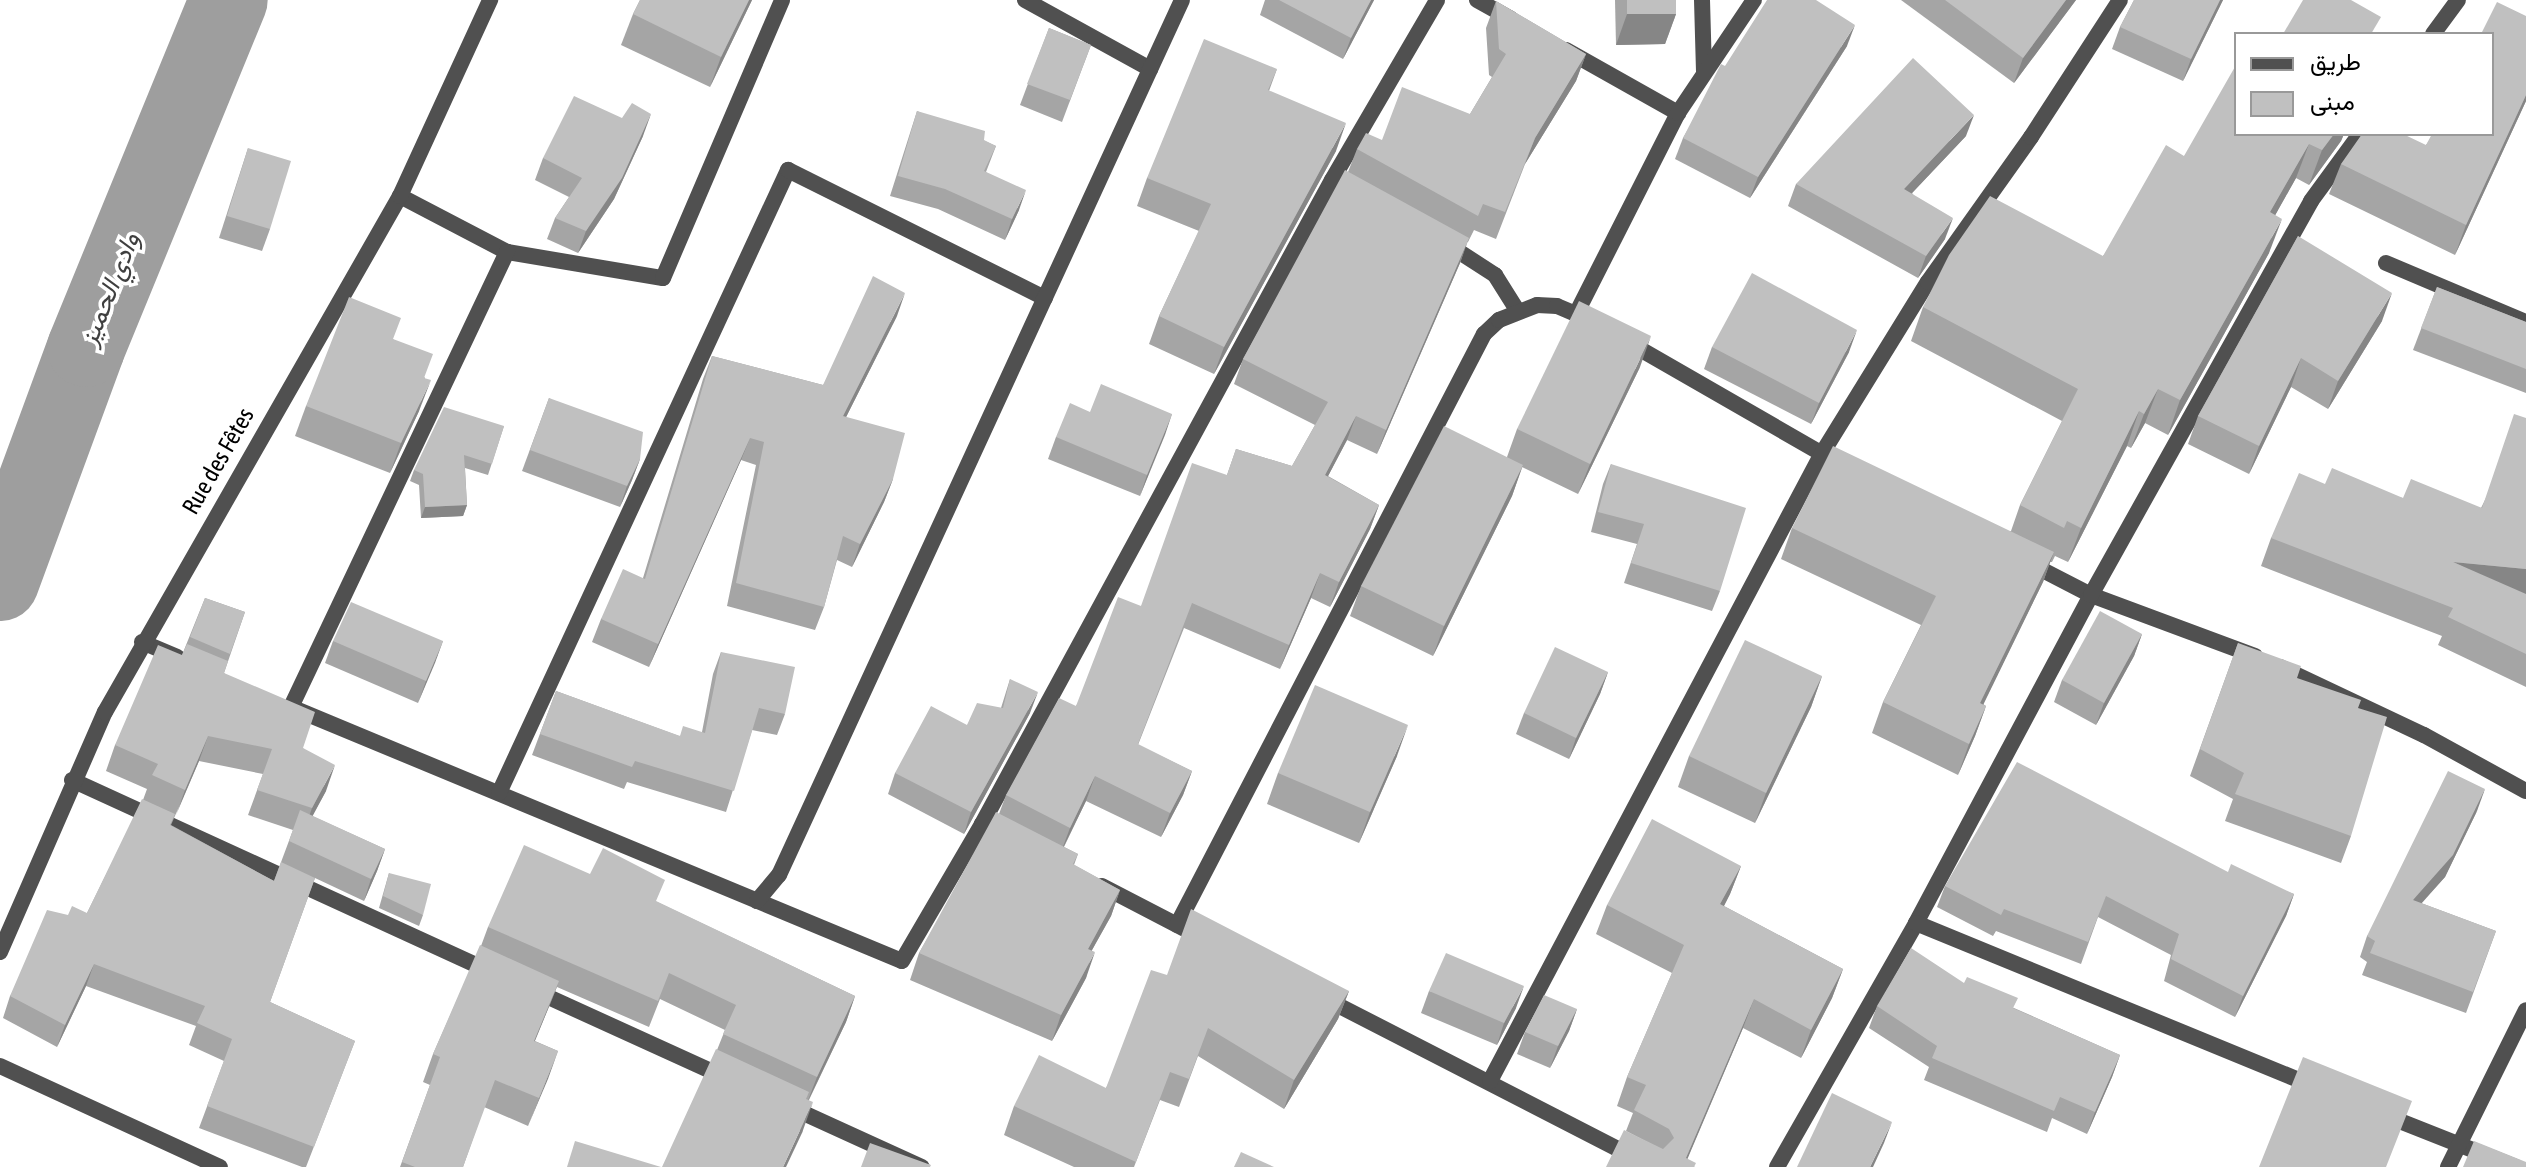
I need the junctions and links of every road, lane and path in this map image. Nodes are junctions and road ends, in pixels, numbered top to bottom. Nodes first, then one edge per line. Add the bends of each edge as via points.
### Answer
1 (490, 0) edge
2 (782, 0) edge
3 (1025, 0) edge
4 (1182, 0) edge
5 (1437, 0) edge
6 (1477, 0) edge
7 (1702, 0) edge
8 (1754, 0) edge
9 (2120, 0) edge
10 (2458, 0) edge
11 (2434, 32) edge
12 (1150, 69) junction
13 (1704, 71) junction
14 (1678, 113) junction
15 (2359, 136) edge
16 (400, 196) junction
17 (1427, 232) edge
18 (507, 252) junction
19 (2386, 263) dead end
20 (1045, 298) junction
21 (1517, 310) junction
22 (1577, 312) junction
23 (2526, 322) edge
24 (1821, 455) junction
25 (1861, 476) edge
26 (2010, 553) edge
27 (2091, 595) junction
28 (142, 642) junction
29 (196, 665) edge
30 (72, 780) junction
31 (2526, 791) edge
32 (499, 793) junction
33 (982, 824) junction
34 (1024, 846) edge
35 (1079, 875) edge
36 (757, 901) junction
37 (1916, 923) junction
38 (1177, 925) junction
39 (1205, 939) edge
40 (0, 952) edge
41 (1305, 989) edge
42 (2526, 1010) edge
43 (0, 1066) edge
44 (1490, 1081) junction
45 (734, 1082) edge
46 (2326, 1091) edge
47 (778, 1101) edge
48 (2370, 1109) edge
49 (2458, 1145) junction
50 (220, 1167) edge
51 (922, 1167) edge
52 (1653, 1167) edge
53 (1777, 1167) edge
54 (2448, 1167) edge
55 (2516, 1167) edge

1 - 16 street, Rue des Fêtes
2 - 18 street via 663,278
3 - 12 street
4 - 12 street
5 - 33 street
6 - 14 street
7 - 13 street
8 - 13 street
9 - 24 street via 1928,282
10 - 11 street
12 - 20 street
13 - 14 street
14 - 22 street
15 - 27 street via 2311,201
16 - 18 street
16 - 28 street, Rue des Fêtes
17 - 21 street via 1481,262
18 - 32 street via 284,704
19 - 23 street
20 - 32 street via 788,170
20 - 36 street via 779,875
21 - 22 street via 1537,305
21 - 38 street via 1492,327 1474,352
22 - 24 street
24 - 25 street
24 - 44 street
26 - 27 street
27 - 31 street via 2271,662
27 - 37 street
28 - 29 street
28 - 30 street, Rue des Fêtes
30 - 40 street, Rue des Fêtes
30 - 45 street
32 - 36 street
33 - 34 street
33 - 36 street via 902,961
35 - 38 street
37 - 46 street
37 - 53 street
38 - 39 street
41 - 44 street
42 - 49 street
43 - 50 street
44 - 52 street
47 - 51 street
48 - 49 street
49 - 54 street
49 - 55 street

